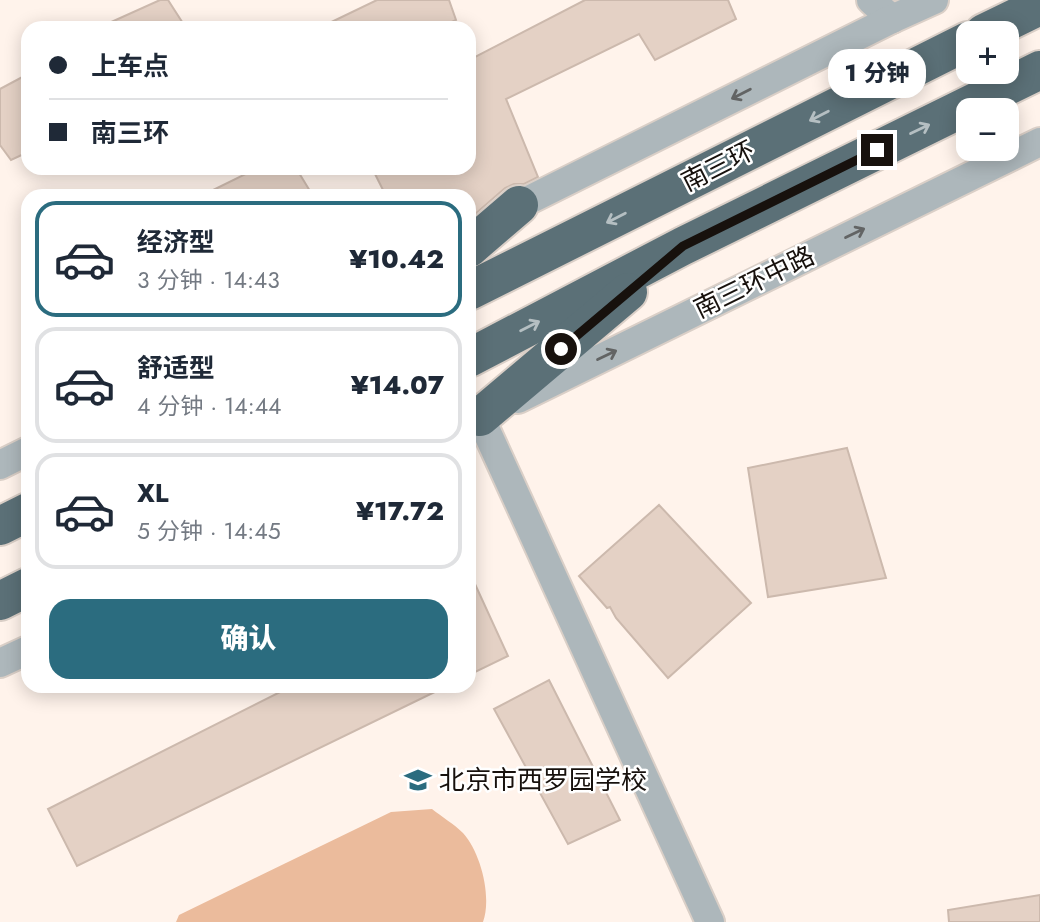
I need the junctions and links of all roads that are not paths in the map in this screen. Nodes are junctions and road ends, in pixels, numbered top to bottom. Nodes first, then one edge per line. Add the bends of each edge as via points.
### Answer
1 (871, 0) edge
2 (934, 0) edge
3 (1040, 6) edge
4 (892, 19) junction
5 (1009, 21) edge
6 (956, 47) edge
7 (1031, 74) edge
8 (1035, 150) edge
9 (519, 205) junction
10 (476, 226) edge
11 (476, 242) edge
12 (683, 246) junction
13 (476, 287) edge
14 (476, 354) edge
15 (476, 419) edge
16 (476, 420) edge
17 (476, 422) edge
18 (21, 454) edge
19 (0, 465) edge
20 (21, 516) edge
21 (0, 526) edge
22 (21, 590) edge
23 (0, 601) edge
24 (21, 653) edge
25 (0, 663) edge
26 (710, 922) edge

1 - 4 street
2 - 4 street
3 - 5 highway, 南三环
4 -> 9 street
6 -> 13 highway, 南三环
12 -> 7 highway
16 -> 8 street, 南三环中路
9 - 10 street
9 - 11 highway
14 -> 12 highway
12 - 15 highway
17 - 26 street
18 - 19 street
20 - 21 highway
22 - 23 highway
24 - 25 street

